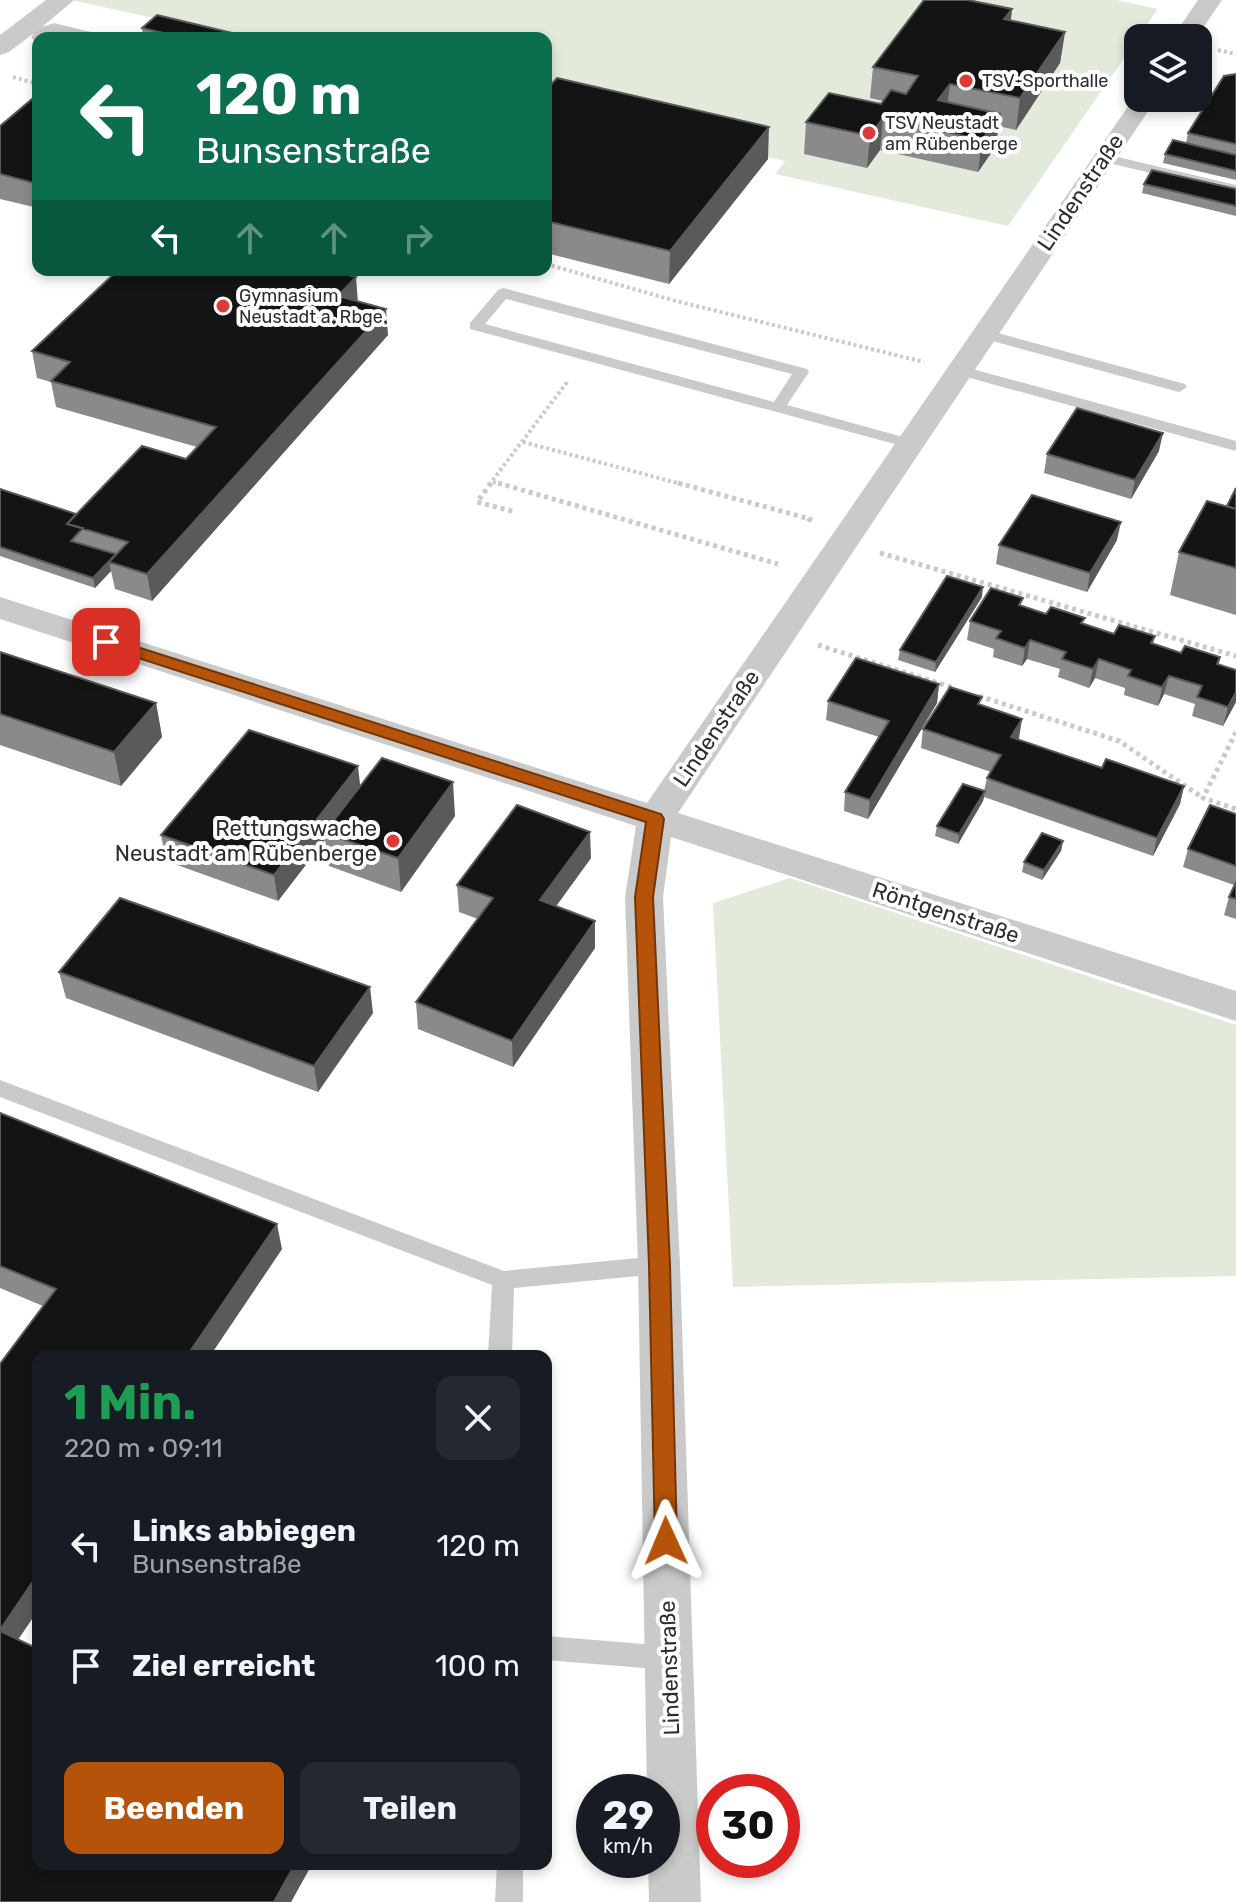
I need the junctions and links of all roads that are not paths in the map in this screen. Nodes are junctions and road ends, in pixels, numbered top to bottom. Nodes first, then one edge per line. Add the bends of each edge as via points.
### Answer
1 (62, 0) edge
2 (1210, 0) edge
3 (1194, 24) edge
4 (36, 32) edge
5 (1135, 112) edge
6 (1105, 158) junction
7 (1236, 189) edge
8 (983, 334) junction
9 (958, 370) junction
10 (1179, 387) dead end
11 (779, 406) junction
12 (908, 443) junction
13 (1236, 446) edge
14 (0, 608) edge
15 (655, 819) junction
16 (1236, 1006) edge
17 (0, 1088) edge
18 (659, 1265) junction
19 (503, 1280) junction
20 (500, 1350) edge
21 (552, 1648) edge
22 (668, 1658) junction
23 (510, 1870) edge
24 (509, 1902) edge
25 (675, 1902) edge

1 - 4 street
2 - 3 street
5 - 6 street, Lindenstraße
6 - 7 lane
6 - 8 street, Lindenstraße
8 - 9 street, Lindenstraße
8 - 10 lane
9 - 12 street, Lindenstraße
9 - 13 lane
11 - 11 lane via 588,354 475,326 503,293 801,372
11 - 12 lane
12 - 15 street, Lindenstraße
14 - 15 street, Röntgenstraße
15 - 16 street, Röntgenstraße
15 - 18 street, Lindenstraße via 644,897
17 - 19 lane
18 - 19 lane
18 - 22 street, Lindenstraße
19 - 20 lane
21 - 22 lane
22 - 25 street, Lindenstraße
23 - 24 lane

